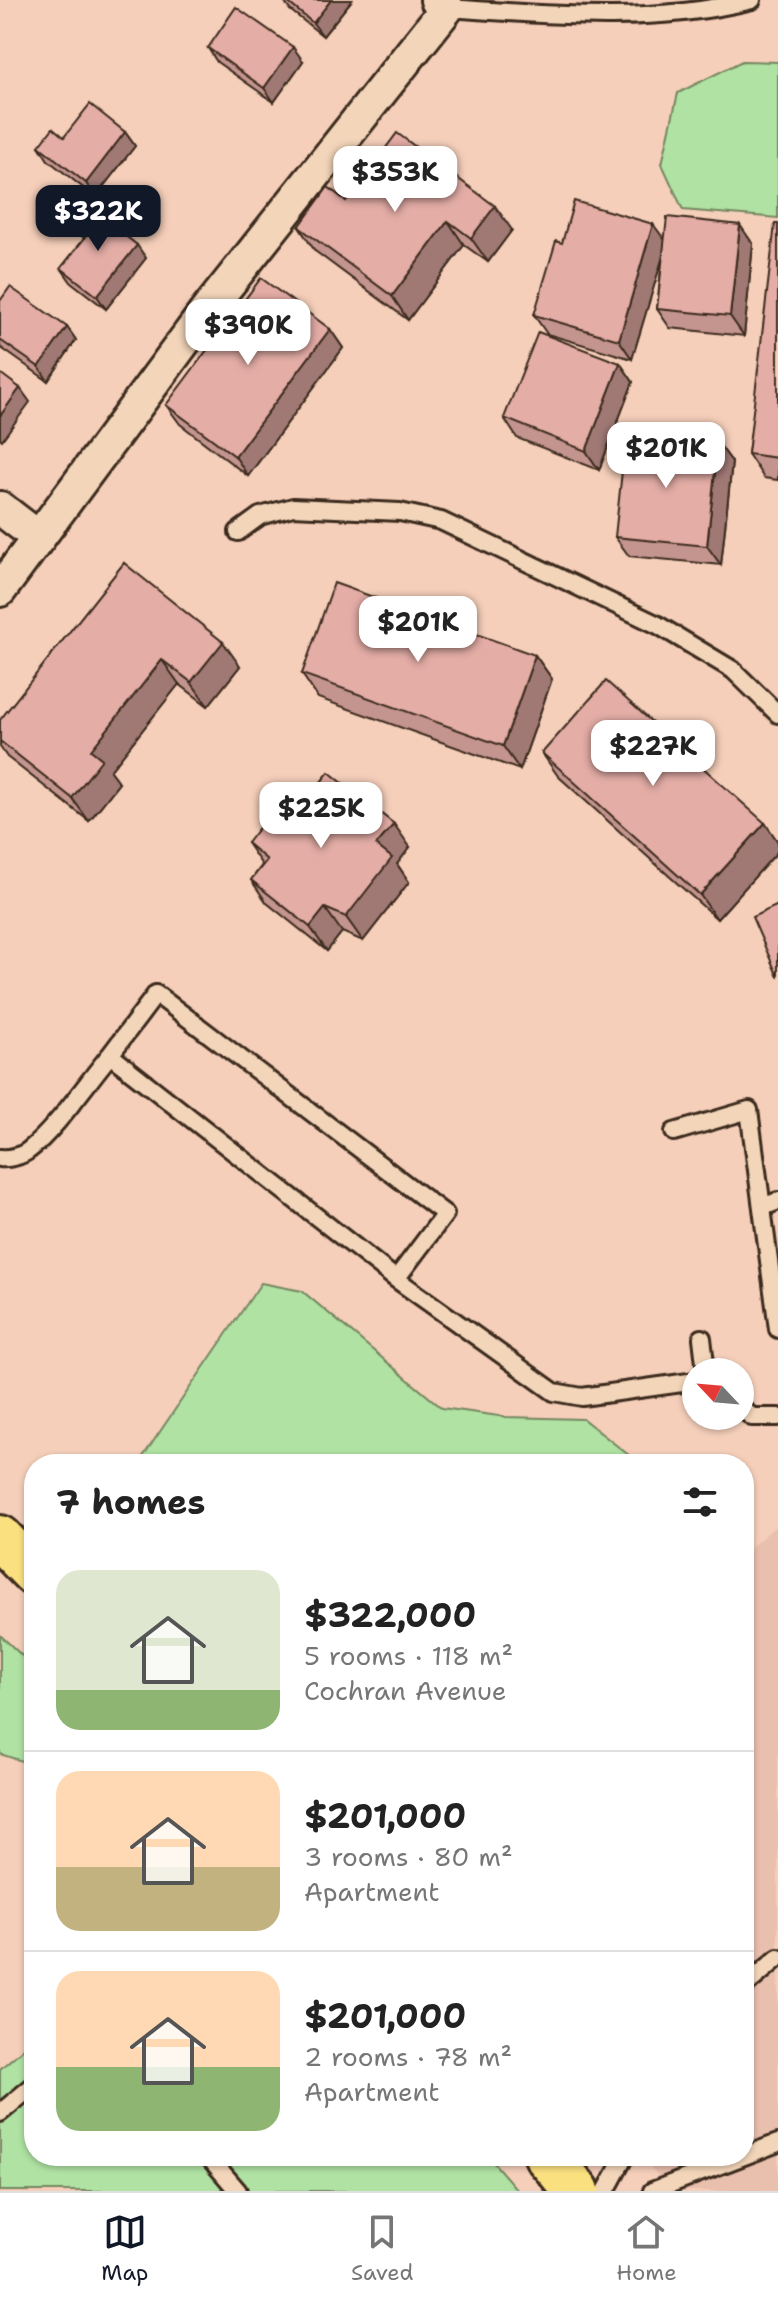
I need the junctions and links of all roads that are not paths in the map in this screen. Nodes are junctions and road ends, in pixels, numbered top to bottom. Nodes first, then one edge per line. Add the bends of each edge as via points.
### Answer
1 (752, 0) edge
2 (442, 4) edge
3 (0, 508) edge
4 (238, 532) dead end
5 (39, 538) junction
6 (0, 590) edge
7 (778, 714) edge
8 (110, 1055) junction
9 (674, 1132) dead end
10 (0, 1158) edge
11 (770, 1204) edge
12 (396, 1279) junction
13 (778, 1329) edge
14 (702, 1338) dead end
15 (704, 1358) edge
16 (682, 1383) edge
17 (754, 1417) edge
18 (778, 1417) edge
19 (0, 1538) edge
20 (24, 1563) edge
21 (778, 1958) edge
22 (754, 1978) edge
23 (24, 2093) edge
24 (0, 2113) edge
25 (778, 2143) edge
26 (754, 2150) edge
27 (217, 2166) edge
28 (556, 2166) edge
29 (620, 2166) edge
30 (714, 2166) edge
31 (238, 2191) edge
32 (577, 2191) edge
33 (606, 2191) edge
34 (652, 2191) edge

1 - 2 lane via 656,16 535,14
2 - 5 street
3 - 5 street
4 - 7 lane via 260,516 293,507 400,512 441,521 658,625 733,670
5 - 6 street
8 - 10 lane via 34,1146
8 - 12 lane
8 - 12 lane via 156,994 445,1214
9 - 11 lane via 749,1110
11 - 13 lane
12 - 16 lane via 554,1392 582,1397
14 - 15 lane
17 - 18 lane
19 - 20 main road
21 - 22 lane
23 - 24 lane
25 - 26 lane
27 - 31 lane
28 - 32 main road
29 - 33 lane
30 - 34 lane

